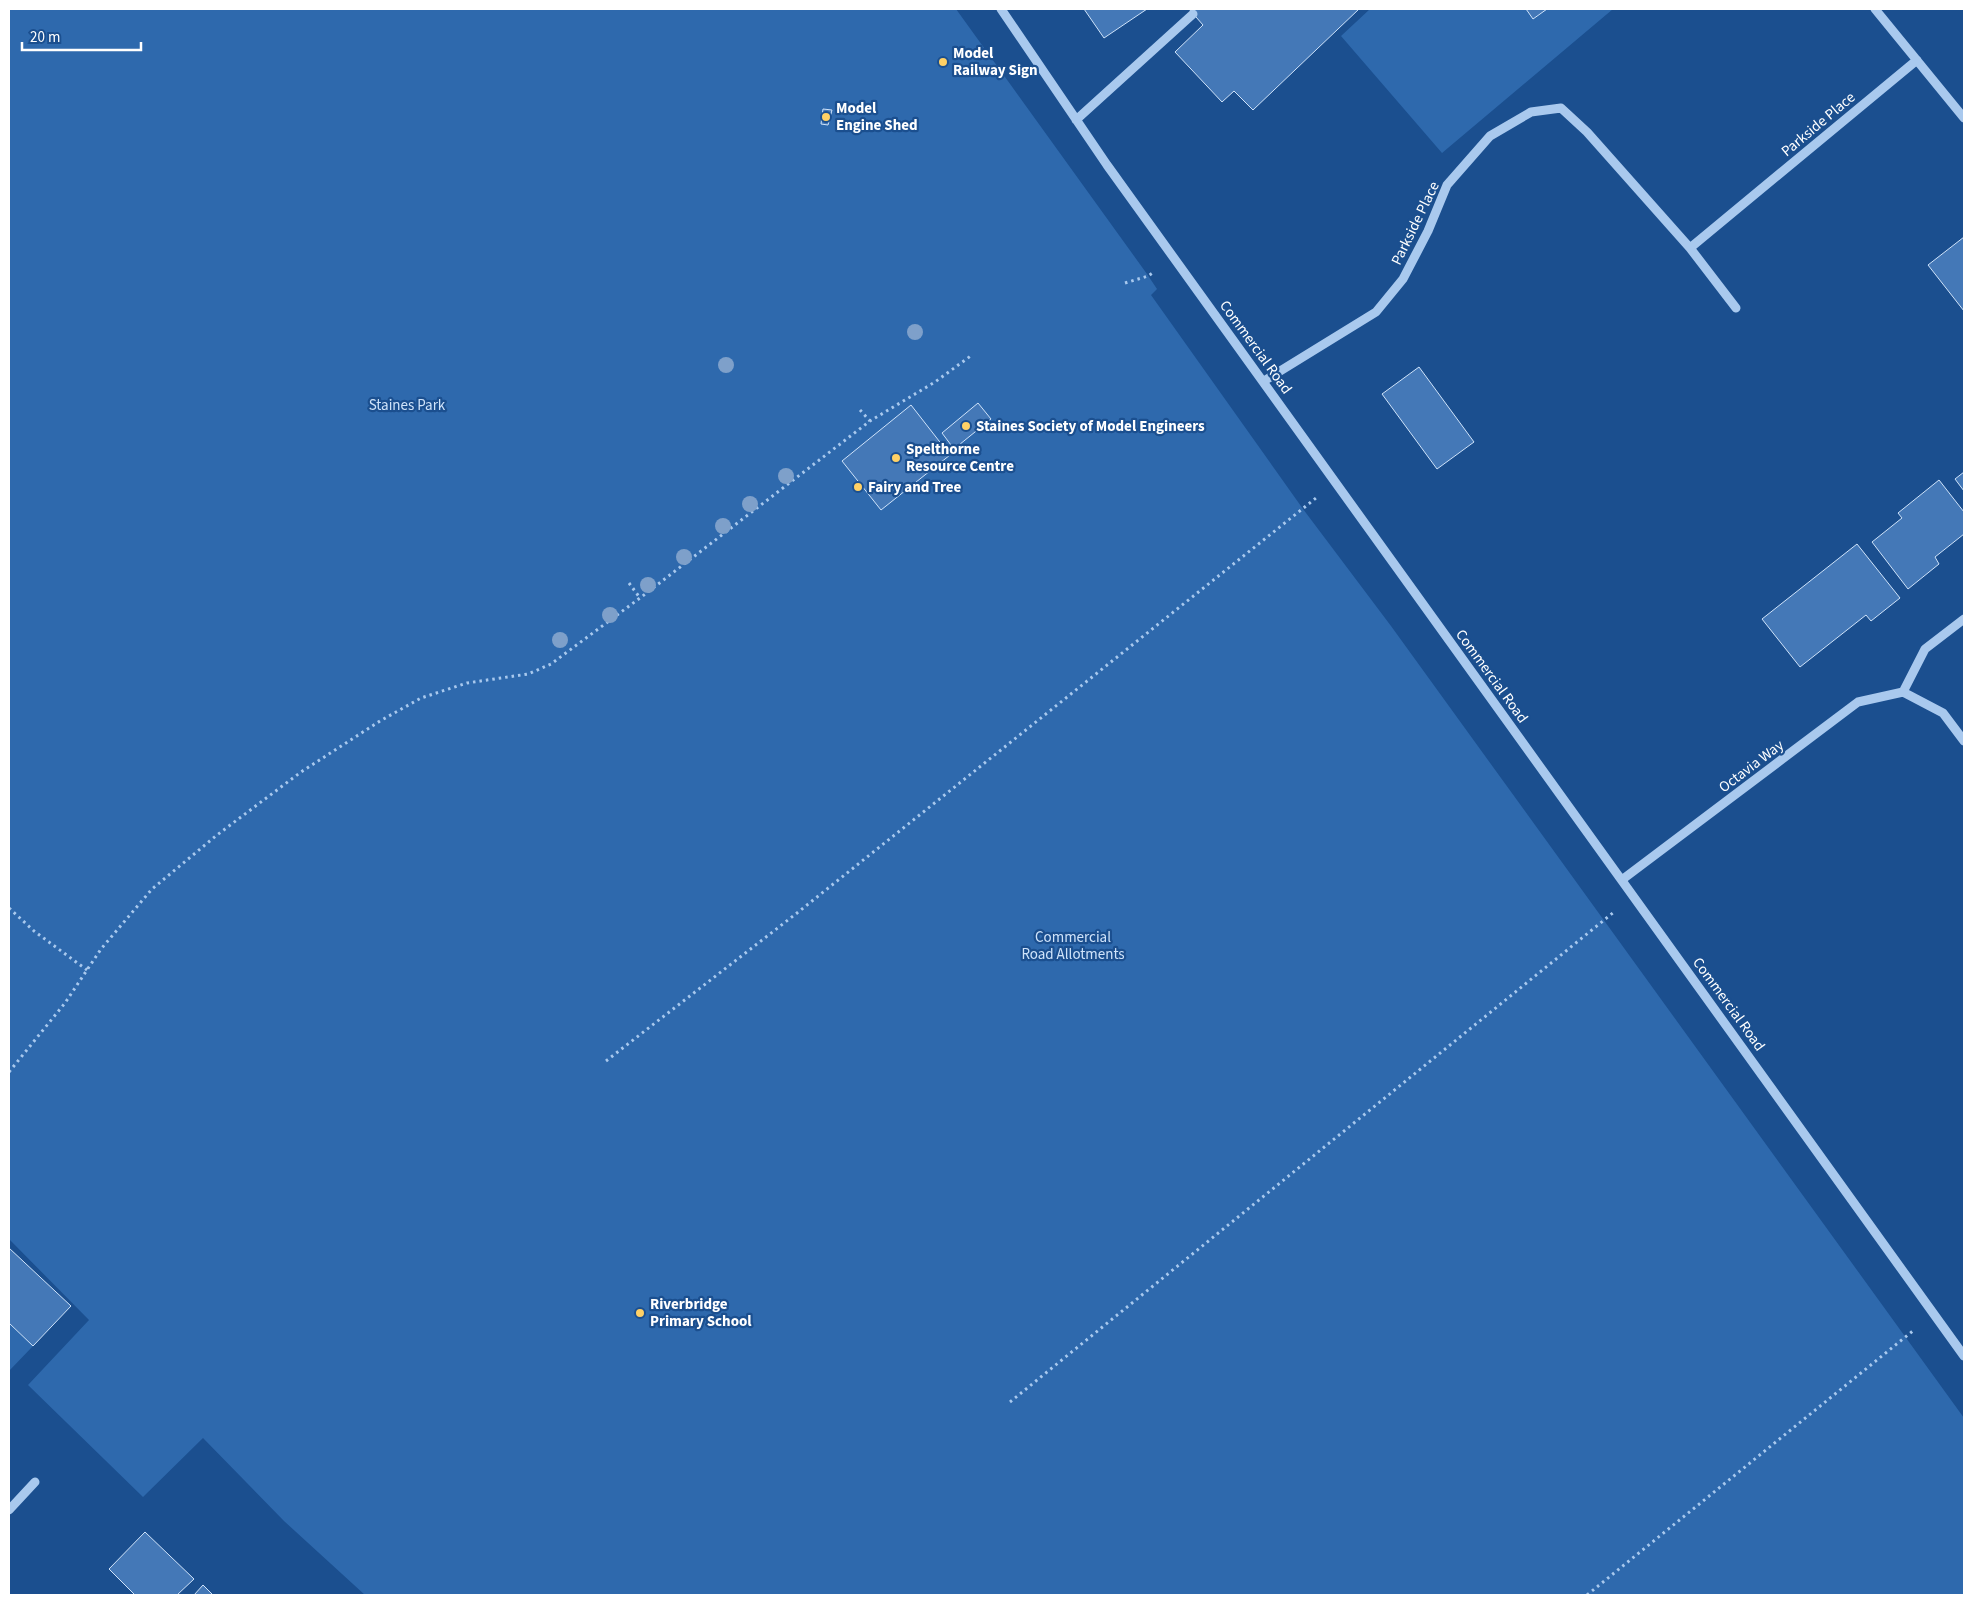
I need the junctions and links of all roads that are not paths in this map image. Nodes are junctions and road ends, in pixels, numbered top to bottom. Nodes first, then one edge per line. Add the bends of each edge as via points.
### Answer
1 (1001, 9) edge
2 (1875, 9) edge
3 (1193, 14) dead end
4 (1917, 60) junction
5 (1964, 118) edge
6 (1076, 120) junction
7 (1690, 248) junction
8 (1736, 308) dead end
9 (1264, 381) junction
10 (1964, 619) edge
11 (1903, 692) junction
12 (1964, 741) edge
13 (1623, 879) junction
14 (1964, 1356) edge
15 (35, 1482) dead end
16 (9, 1510) edge

1 - 6 street, Commercial Road
2 - 4 street
3 - 6 street
4 - 5 street
4 - 7 street, Parkside Place
6 - 9 street, Commercial Road
7 - 8 street, Parkside Place
7 - 9 street, Parkside Place via 1587,132 1561,108 1531,112 1490,136 1447,185 1403,279 1376,312
9 - 13 street, Commercial Road
10 - 11 street via 1925,649
11 - 12 street via 1943,713
11 - 13 street, Octavia Way via 1858,702
13 - 14 street, Commercial Road
15 - 16 street

